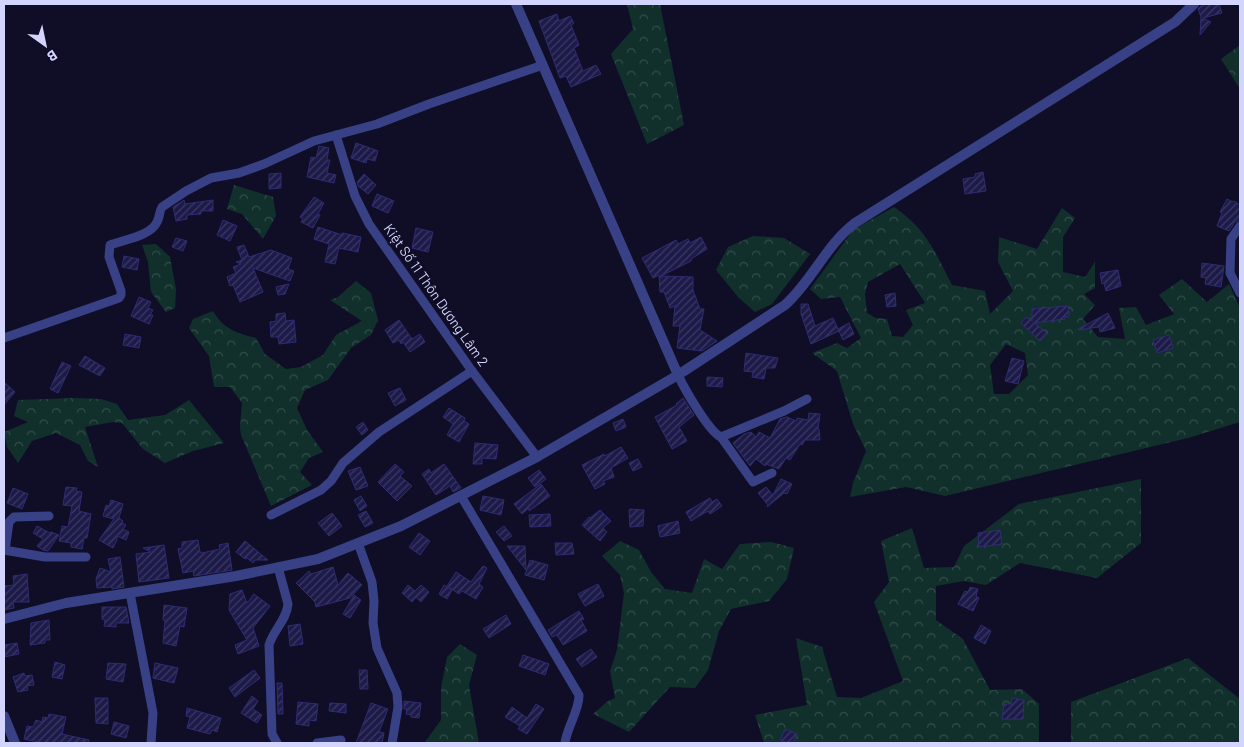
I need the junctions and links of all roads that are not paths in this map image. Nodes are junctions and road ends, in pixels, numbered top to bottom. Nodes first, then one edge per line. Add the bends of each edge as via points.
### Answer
1 (516, 4) edge
2 (1194, 4) edge
3 (543, 65) junction
4 (336, 135) junction
5 (1240, 226) edge
6 (1240, 293) edge
7 (4, 338) edge
8 (472, 371) junction
9 (678, 375) junction
10 (807, 398) dead end
11 (721, 437) junction
12 (537, 458) junction
13 (772, 473) dead end
14 (461, 496) junction
15 (271, 515) dead end
16 (48, 516) dead end
17 (358, 543) junction
18 (4, 550) edge
19 (86, 557) dead end
20 (278, 567) junction
21 (130, 593) junction
22 (4, 619) edge
23 (4, 717) edge
24 (341, 740) dead end
25 (15, 743) edge
26 (151, 743) edge
27 (277, 743) edge
28 (317, 743) edge
29 (392, 743) edge
30 (565, 743) edge

1 - 3 street
2 - 9 street via 1175,22 855,223 837,238 785,306
3 - 4 street via 377,124
3 - 9 street
4 - 7 street via 239,173 211,178 186,191 162,206 153,227 110,245 109,257 121,291 119,298
4 - 8 street, Kiệt Số 11 Thôn Dương Lâm 2 via 355,196 369,224
5 - 6 street via 1231,239 1230,273
8 - 12 street, Kiệt Số 11 Thôn Dương Lâm 2
8 - 15 street via 379,432 343,463 321,490
9 - 11 street via 712,430
9 - 12 street
10 - 11 street
11 - 13 street via 753,482
12 - 14 street
14 - 17 street
14 - 30 street via 579,695
16 - 18 street via 14,517 9,522
17 - 20 street via 318,559
17 - 29 street via 372,582 372,623 377,648 397,693
18 - 19 street via 45,557
20 - 21 street
20 - 27 street via 288,604 269,645 272,734
21 - 22 street via 66,603
21 - 26 street via 153,713
23 - 25 street
24 - 28 street

